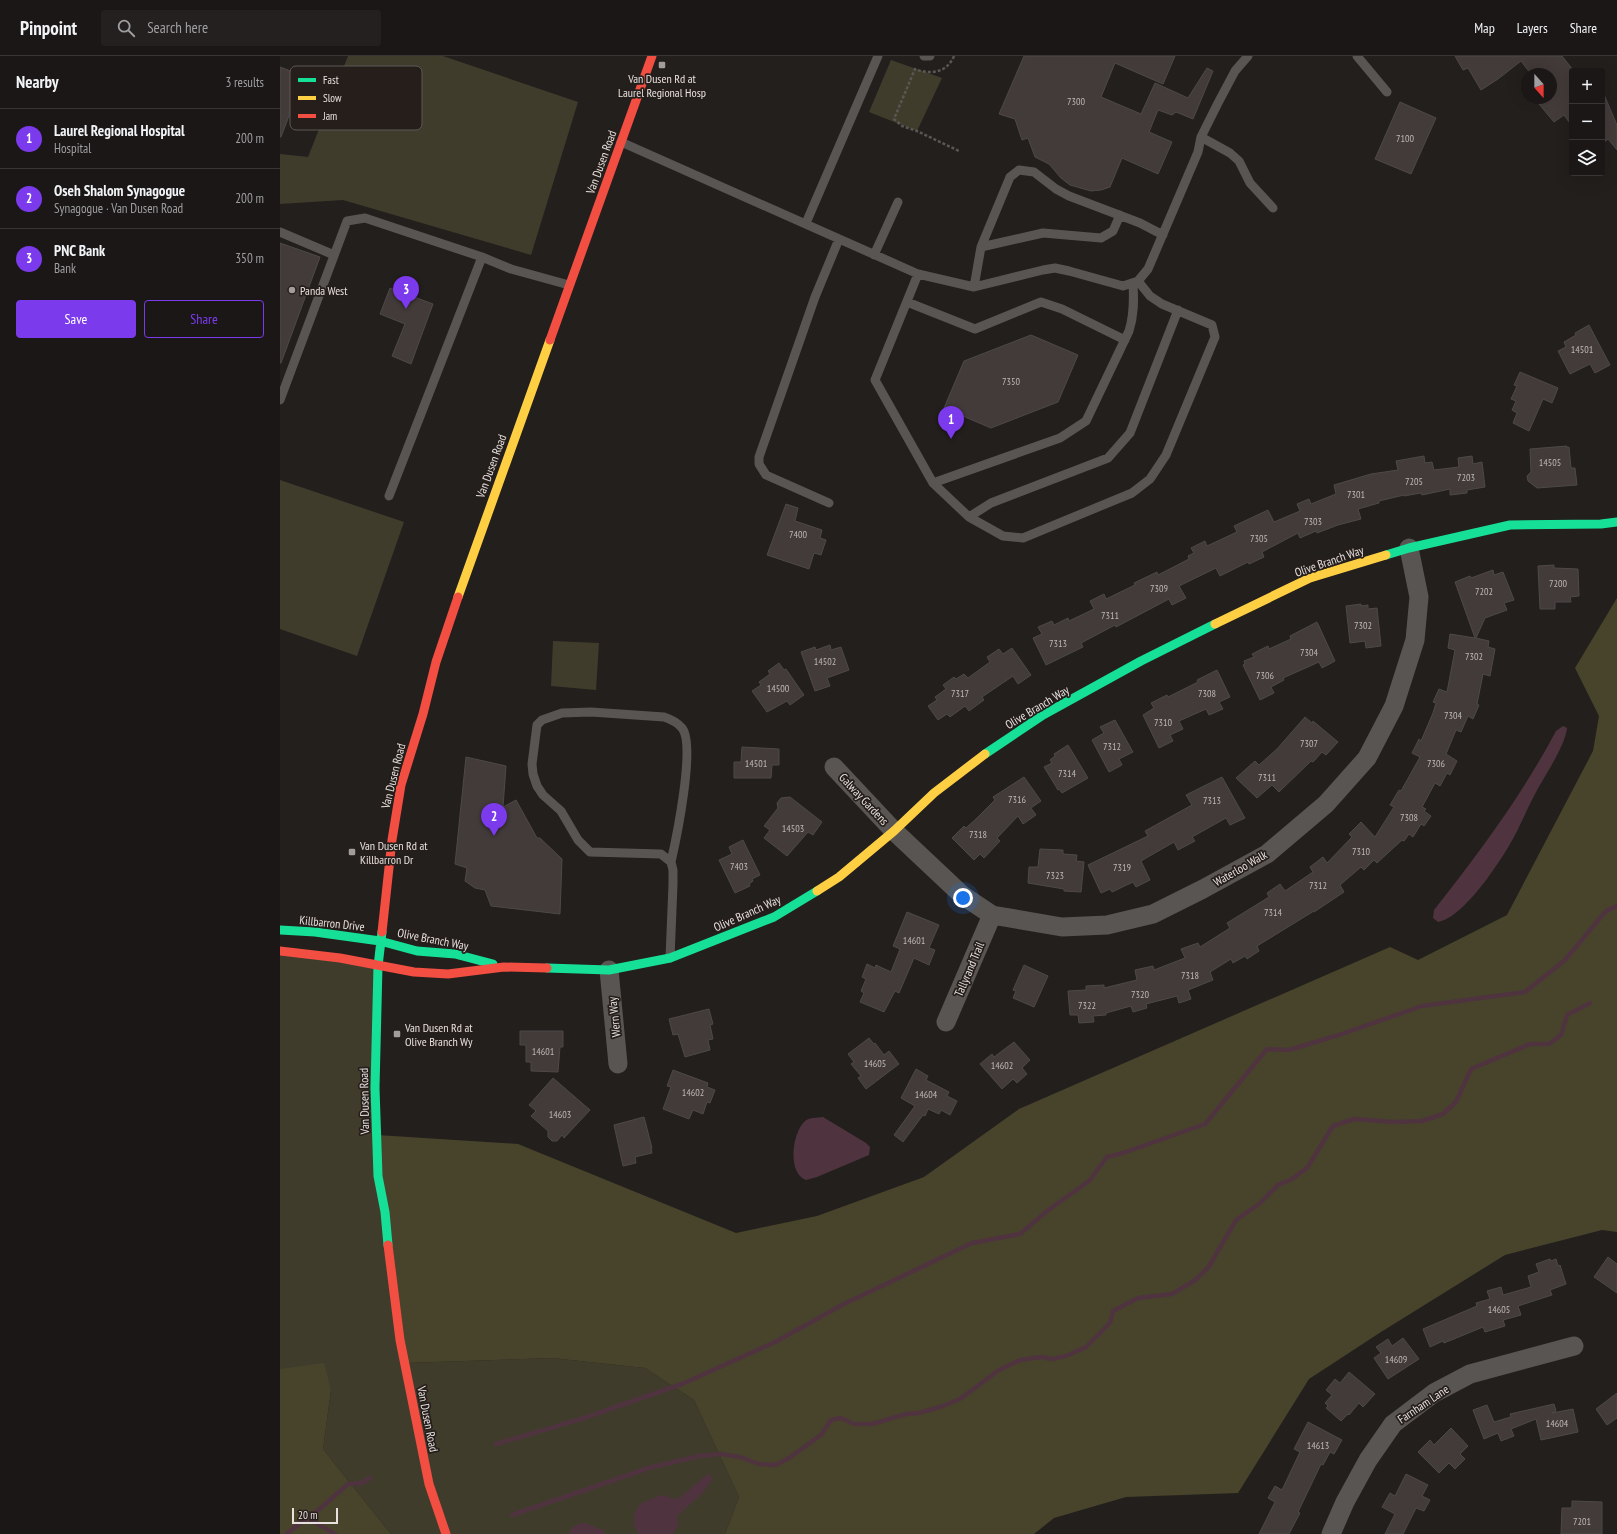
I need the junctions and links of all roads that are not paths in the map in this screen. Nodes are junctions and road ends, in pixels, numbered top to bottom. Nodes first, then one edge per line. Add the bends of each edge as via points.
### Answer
1 (652, 56) edge
2 (878, 56) edge
3 (924, 56) edge
4 (930, 56) edge
5 (1248, 56) edge
6 (1358, 56) edge
7 (1387, 92) dead end
8 (1201, 137) junction
9 (621, 142) junction
10 (898, 202) dead end
11 (1273, 208) dead end
12 (1120, 215) junction
13 (806, 223) junction
14 (280, 232) edge
15 (1163, 235) junction
16 (839, 239) junction
17 (981, 247) junction
18 (874, 254) junction
19 (334, 255) junction
20 (482, 257) junction
21 (918, 274) junction
22 (1135, 283) junction
23 (569, 285) junction
24 (974, 287) junction
25 (907, 302) junction
26 (1178, 310) junction
27 (1125, 340) junction
28 (280, 400) edge
29 (933, 484) junction
30 (389, 496) dead end
31 (829, 503) dead end
32 (969, 517) junction
33 (1617, 522) edge
34 (1409, 548) junction
35 (834, 767) dead end
36 (894, 832) junction
37 (670, 862) junction
38 (992, 915) junction
39 (280, 930) edge
40 (380, 941) junction
41 (280, 951) edge
42 (670, 958) junction
43 (378, 966) junction
44 (504, 967) junction
45 (609, 970) junction
46 (946, 1022) dead end
47 (618, 1064) dead end
48 (1574, 1346) dead end
49 (446, 1534) edge
50 (1331, 1534) edge

1 - 9 street, Van Dusen Road
2 - 13 lane
3 - 4 lane
5 - 8 lane via 1235,71
6 - 7 lane
8 - 11 lane via 1239,161 1250,183
8 - 15 lane via 1198,152
9 - 13 lane
9 - 23 street, Van Dusen Road
10 - 18 lane
12 - 15 lane
12 - 17 lane via 1113,231 1102,238 1043,233
12 - 17 lane via 1062,192 1034,172 1019,170 1010,176
13 - 16 lane
14 - 19 lane
15 - 22 lane via 1148,270
16 - 18 lane
16 - 31 lane via 815,297 759,457 759,464 766,475
17 - 24 lane
18 - 21 lane
19 - 20 lane via 347,222 365,218
19 - 28 lane
20 - 23 lane via 511,269
20 - 30 lane
21 - 24 lane
21 - 25 lane
22 - 24 lane via 1123,286 1055,268
22 - 26 lane via 1162,304
22 - 27 lane via 1133,320
23 - 40 street, Van Dusen Road via 436,662 401,785
25 - 27 lane via 975,330 1041,302 1062,309
25 - 29 lane via 875,380
26 - 32 lane via 1130,434 1108,458 991,503
26 - 32 lane via 1212,325 1215,337 1166,455 1150,479 1132,493 1023,538 1003,536
27 - 29 lane via 1086,421 1060,438
29 - 32 lane
33 - 34 street, Olive Branch Way via 1510,526
34 - 36 street, Olive Branch Way via 1310,578 1141,661 1049,712 991,749 934,793
34 - 38 street, Waterloo Walk via 1419,597 1415,640 1397,699 1366,758 1326,804 1267,854 1152,914 1107,925 1062,927
35 - 36 street, Galway Gardens
36 - 38 street, Waterloo Walk via 962,895
36 - 42 street, Olive Branch Way via 839,877 774,917
37 - 37 lane via 661,854 590,852 578,840 561,811 543,795 533,774 534,742 537,725 542,720 562,713 598,713 664,717 682,728 686,735 688,750 678,832
37 - 42 lane via 673,884
38 - 46 street, Tallyrand Trail
39 - 40 street, Killbarron Drive
40 - 43 street, Van Dusen Road
40 - 44 street, Olive Branch Way via 417,951 455,954
41 - 43 street via 340,958
42 - 45 street, Olive Branch Way
43 - 44 street, Olive Branch Way via 448,974
43 - 49 street, Van Dusen Road via 375,1088 378,1176 385,1212 400,1340 429,1484
44 - 45 street, Olive Branch Way
45 - 47 street, Wern Way
48 - 50 street, Farnham Lane via 1470,1374 1434,1393 1393,1424 1368,1460

